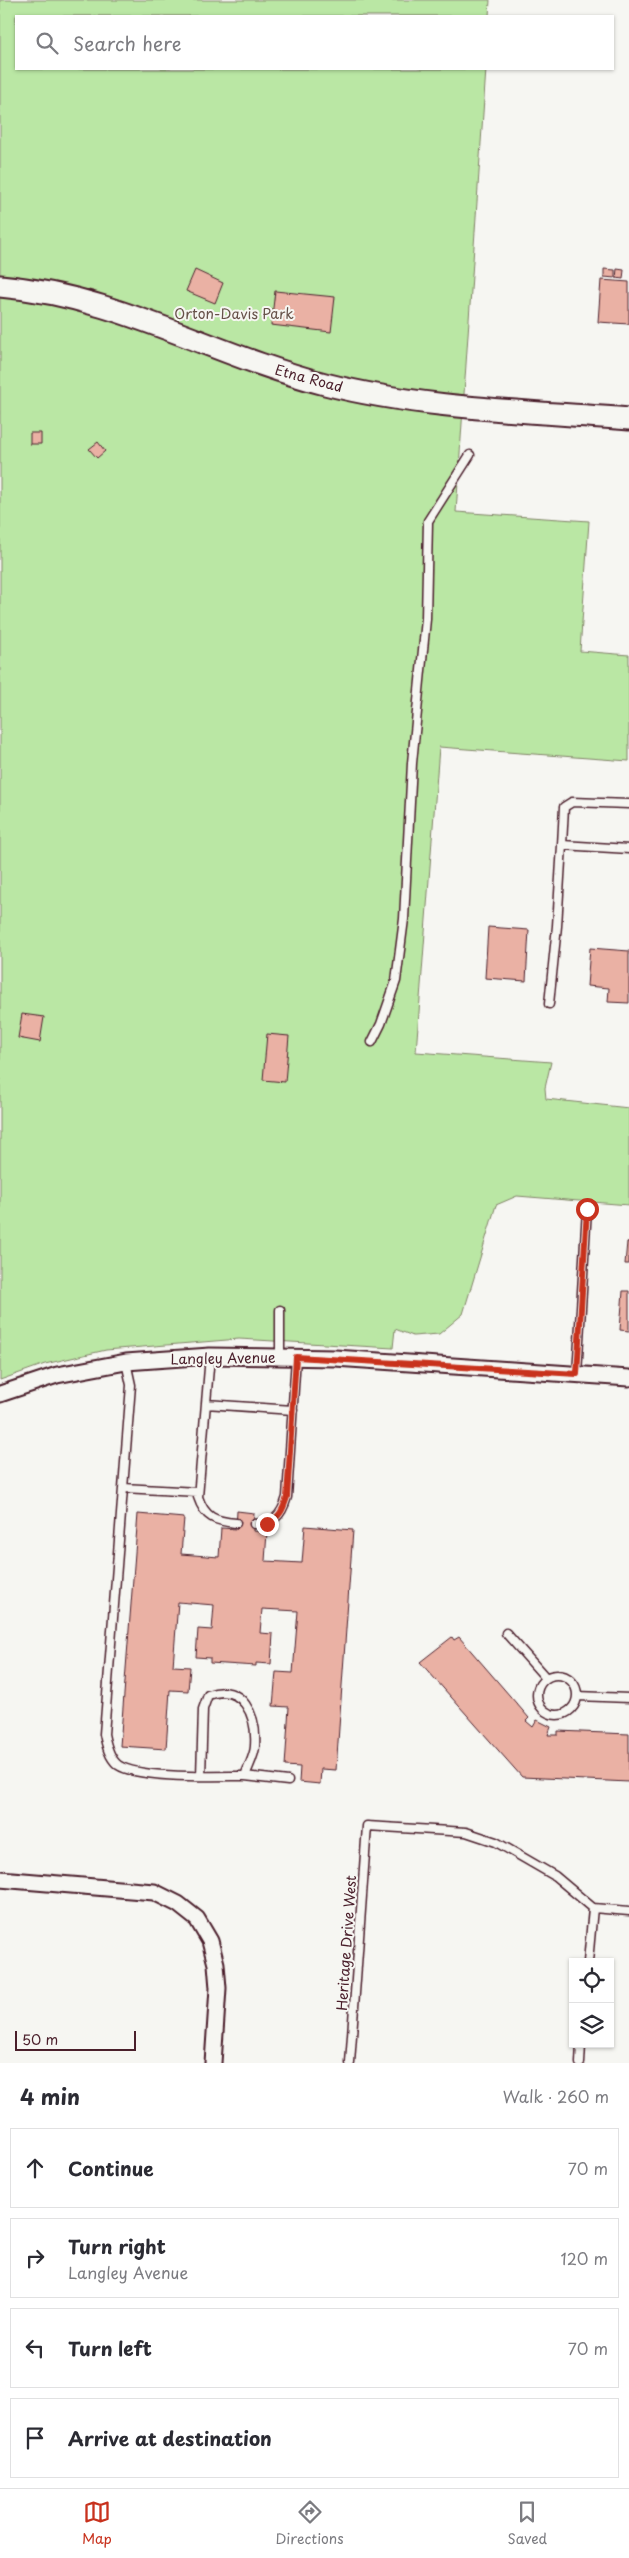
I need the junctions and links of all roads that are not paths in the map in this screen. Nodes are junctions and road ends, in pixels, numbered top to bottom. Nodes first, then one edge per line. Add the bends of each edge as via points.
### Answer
1 (0, 286) edge
2 (629, 419) edge
3 (470, 455) dead end
4 (629, 804) edge
5 (562, 845) junction
6 (629, 849) edge
7 (549, 1004) dead end
8 (372, 1042) dead end
9 (587, 1209) dead end
10 (280, 1310) dead end
11 (210, 1356) junction
12 (280, 1357) junction
13 (296, 1357) junction
14 (126, 1362) junction
15 (577, 1374) junction
16 (629, 1378) edge
17 (0, 1394) edge
18 (206, 1404) junction
19 (293, 1410) junction
20 (123, 1488) junction
21 (198, 1492) junction
22 (236, 1523) dead end
23 (254, 1524) dead end
24 (506, 1633) dead end
25 (546, 1678) junction
26 (577, 1696) junction
27 (629, 1698) edge
28 (200, 1776) junction
29 (245, 1776) junction
30 (288, 1781) dead end
31 (0, 1879) edge
32 (593, 1908) junction
33 (629, 1911) edge
34 (588, 1958) edge
35 (581, 2048) edge
36 (213, 2063) edge
37 (350, 2063) edge
38 (580, 2063) edge

1 - 2 street, Etna Road via 73,296 127,312 261,364 326,384 415,401
3 - 8 lane via 428,521 426,619 412,762 404,920 396,981
4 - 5 lane via 572,802 564,807
5 - 6 lane
5 - 7 lane via 558,926
9 - 15 lane
10 - 12 lane
11 - 12 street, Langley Avenue
11 - 14 street, Langley Avenue
11 - 18 lane
12 - 13 street, Langley Avenue
13 - 15 street, Langley Avenue
13 - 19 lane
14 - 17 street, Langley Avenue via 57,1375
14 - 20 lane via 131,1385
15 - 16 street, Langley Avenue
18 - 19 lane
18 - 21 lane
19 - 23 lane via 289,1479 283,1510 267,1524
20 - 21 lane
20 - 28 lane via 104,1734 107,1749 117,1764 135,1772
21 - 22 lane via 202,1510 211,1518
24 - 25 lane
25 - 26 lane via 565,1676 575,1685
25 - 26 lane via 537,1694 545,1711 564,1714 575,1705
26 - 27 lane
28 - 29 lane
28 - 29 lane via 203,1709 208,1695 221,1690 234,1693 251,1712 255,1747
29 - 30 lane
31 - 36 street via 154,1892 178,1904 197,1919 210,1940 216,1964 218,1988
32 - 33 lane
32 - 34 lane
32 - 37 lane, Heritage Drive West via 555,1876 496,1842 466,1832 367,1826
35 - 38 lane

